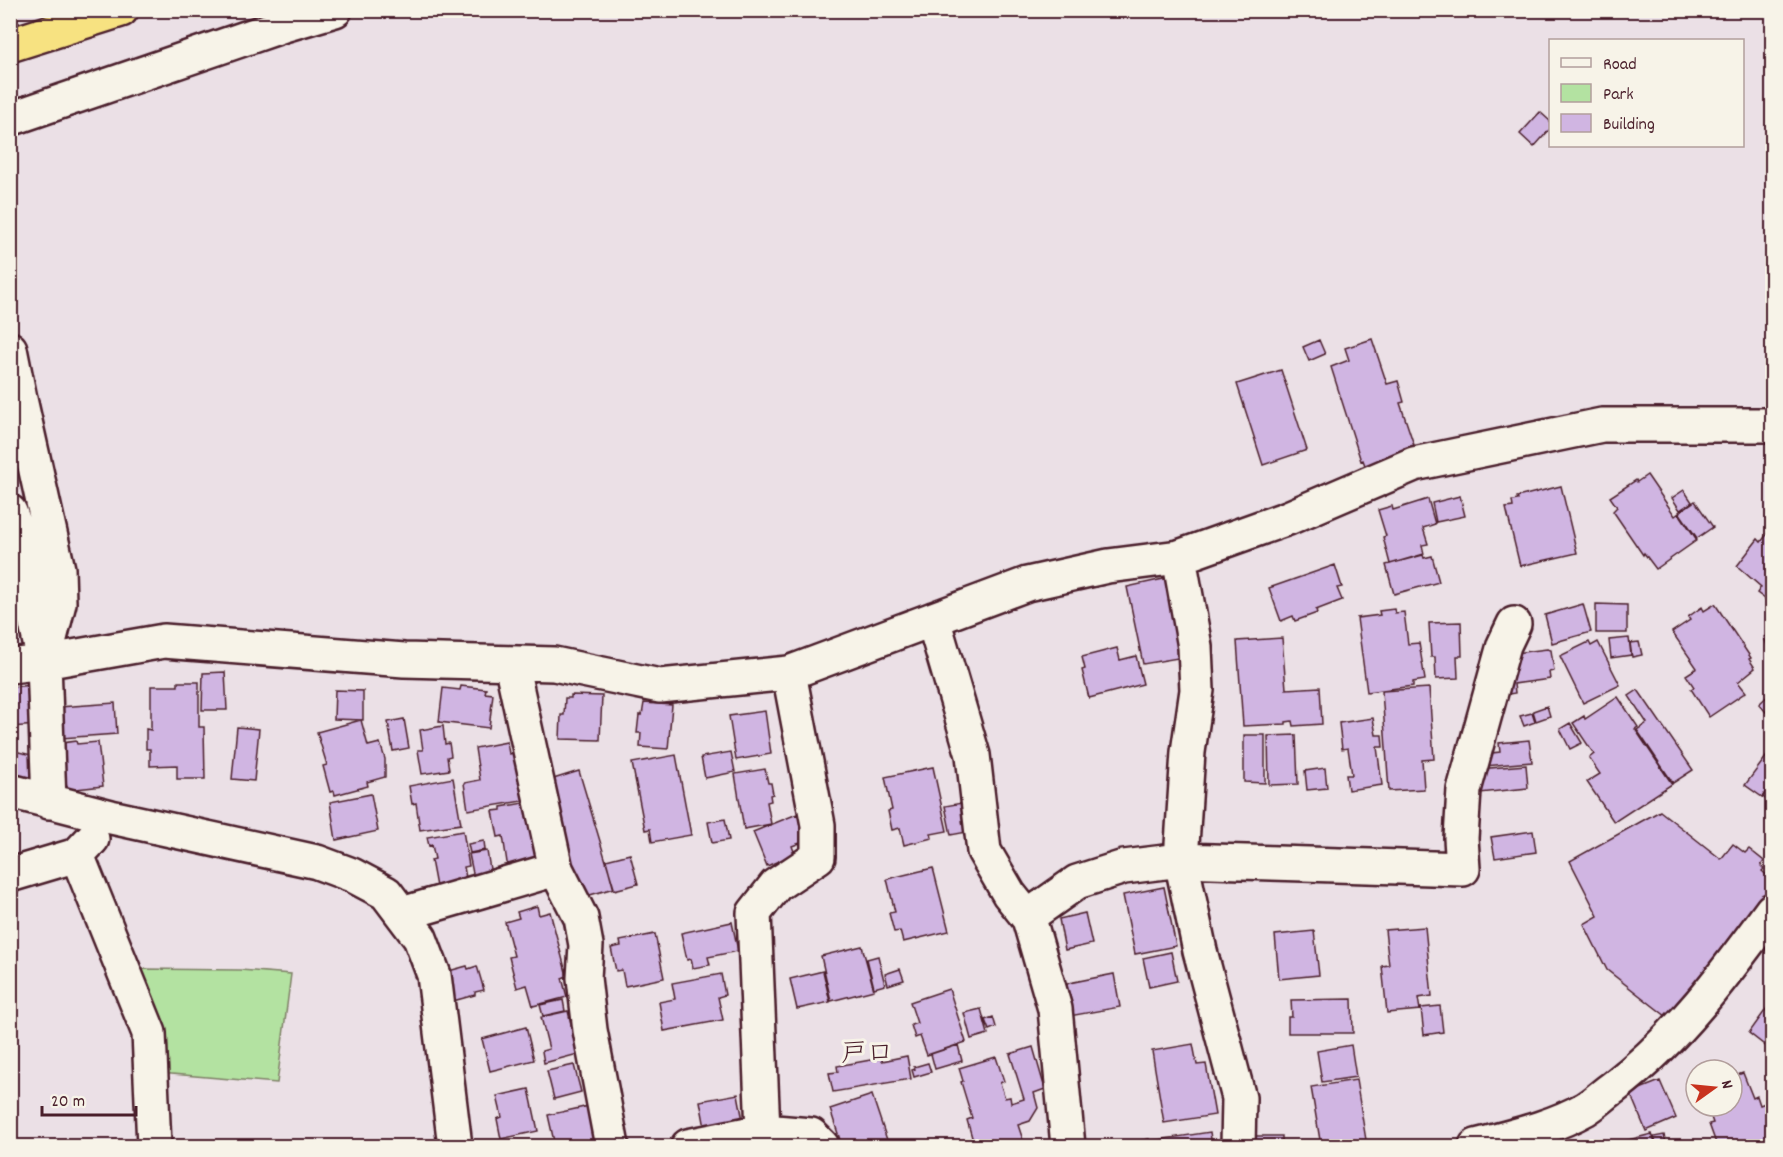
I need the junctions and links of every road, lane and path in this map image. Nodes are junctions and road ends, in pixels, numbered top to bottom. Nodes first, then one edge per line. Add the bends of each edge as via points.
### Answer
1 (121, 10) edge
2 (335, 10) edge
3 (10, 45) edge
4 (10, 119) edge
5 (10, 349) edge
6 (1773, 425) edge
7 (10, 512) edge
8 (1179, 557) junction
9 (10, 595) edge
10 (933, 620) junction
11 (1514, 624) dead end
12 (44, 663) junction
13 (511, 663) junction
14 (10, 666) edge
15 (789, 673) junction
16 (10, 791) edge
17 (49, 802) junction
18 (111, 818) junction
19 (77, 855) junction
20 (1181, 860) junction
21 (556, 870) junction
22 (10, 875) edge
23 (1773, 909) edge
24 (402, 914) junction
25 (1029, 920) junction
26 (762, 1131) junction
27 (154, 1146) edge
28 (455, 1146) edge
29 (612, 1146) edge
30 (688, 1146) edge
31 (822, 1146) edge
32 (1068, 1146) edge
33 (1238, 1146) edge
34 (1476, 1146) edge

1 - 3 highway
2 - 4 street
5 - 12 street via 58,569 59,603
6 - 8 street via 1602,425 1413,464 1288,518
7 - 12 street
8 - 10 street via 1108,566 1027,584
8 - 20 street via 1195,647 1197,690 1188,752
9 - 12 street
10 - 15 street
10 - 25 street via 973,755 984,851
11 - 20 street via 1504,645 1464,790 1463,869
12 - 13 street via 164,641 404,660
12 - 14 street
12 - 17 street
13 - 15 street via 554,664 660,686
13 - 21 street
15 - 26 street via 818,825 818,857 776,885 754,913
16 - 17 street
17 - 18 street
18 - 19 street
18 - 24 street via 317,862 386,894
19 - 22 street
19 - 27 street via 149,1033
20 - 25 street via 1124,867 1077,882
20 - 33 street via 1200,951 1239,1098
21 - 24 street
21 - 29 street via 581,918 590,1030
23 - 34 street via 1709,995 1640,1067 1586,1108 1545,1127
24 - 28 street via 420,938 434,975
25 - 32 street via 1055,1009
26 - 30 street
26 - 31 street via 811,1135

